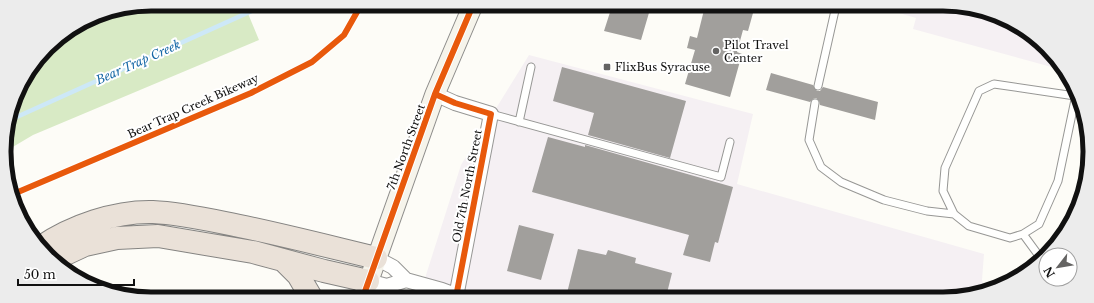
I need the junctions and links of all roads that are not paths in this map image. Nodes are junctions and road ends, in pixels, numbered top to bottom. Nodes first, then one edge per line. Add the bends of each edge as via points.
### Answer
1 (470, 11) edge
2 (835, 11) edge
3 (531, 67) dead end
4 (818, 86) dead end
5 (435, 94) junction
6 (1071, 95) edge
7 (815, 103) dead end
8 (1074, 103) edge
9 (491, 114) junction
10 (519, 122) junction
11 (730, 142) dead end
12 (954, 214) junction
13 (1023, 234) junction
14 (46, 244) edge
15 (1038, 254) edge
16 (59, 257) edge
17 (376, 258) junction
18 (283, 260) junction
19 (406, 280) junction
20 (365, 289) edge
21 (308, 292) edge
22 (447, 292) edge
23 (459, 292) edge

1 - 5 street, 7th North Street
2 - 4 lane
3 - 10 lane
5 - 9 street
5 - 17 street, 7th North Street
6 - 12 lane via 994,84 979,91 945,168 943,191
7 - 12 lane via 808,140 821,167 841,182 884,200 927,211
8 - 13 lane via 1058,180 1039,224
9 - 10 lane
9 - 23 street, Old 7th North Street
10 - 11 lane via 720,177
12 - 13 lane via 969,226 1010,238
13 - 15 lane
14 - 17 highway via 84,225 127,214 152,212 240,226
16 - 18 highway via 85,245 117,238 158,236 253,252
17 - 19 street via 393,266
17 - 20 street, 7th North Street
18 - 20 highway via 324,271
18 - 21 highway via 298,275
19 - 20 street
19 - 22 street

